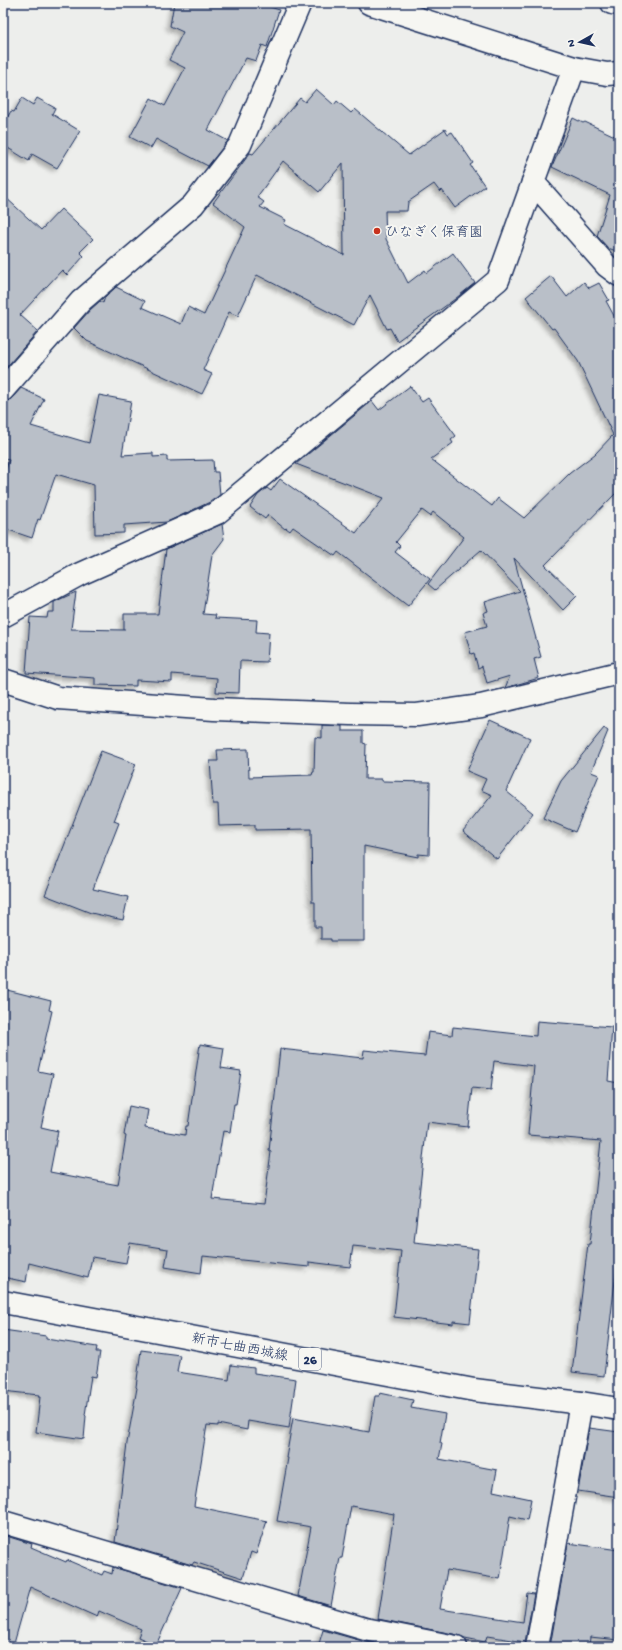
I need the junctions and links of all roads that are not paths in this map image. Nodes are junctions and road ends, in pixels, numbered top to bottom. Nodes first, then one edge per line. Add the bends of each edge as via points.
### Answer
1 (300, 3) edge
2 (369, 3) edge
3 (612, 3) edge
4 (619, 4) edge
5 (574, 68) junction
6 (619, 73) edge
7 (533, 182) junction
8 (619, 275) edge
9 (3, 390) edge
10 (3, 616) edge
11 (619, 673) edge
12 (3, 680) edge
13 (3, 1302) edge
14 (581, 1403) junction
15 (619, 1409) edge
16 (3, 1522) edge
17 (456, 1647) edge
18 (537, 1647) edge

1 - 9 street via 240,145 194,205 81,301
2 - 5 street
3 - 4 street
5 - 6 street via 607,74
5 - 7 street
7 - 8 street via 607,266
7 - 10 street via 498,280 217,513 80,574
11 - 12 street via 482,706 417,715 214,710 58,698
13 - 14 street, 新市七曲西城線 / 26 via 474,1390
14 - 15 street, 新市七曲西城線 / 26
14 - 18 street
16 - 17 street via 365,1628

